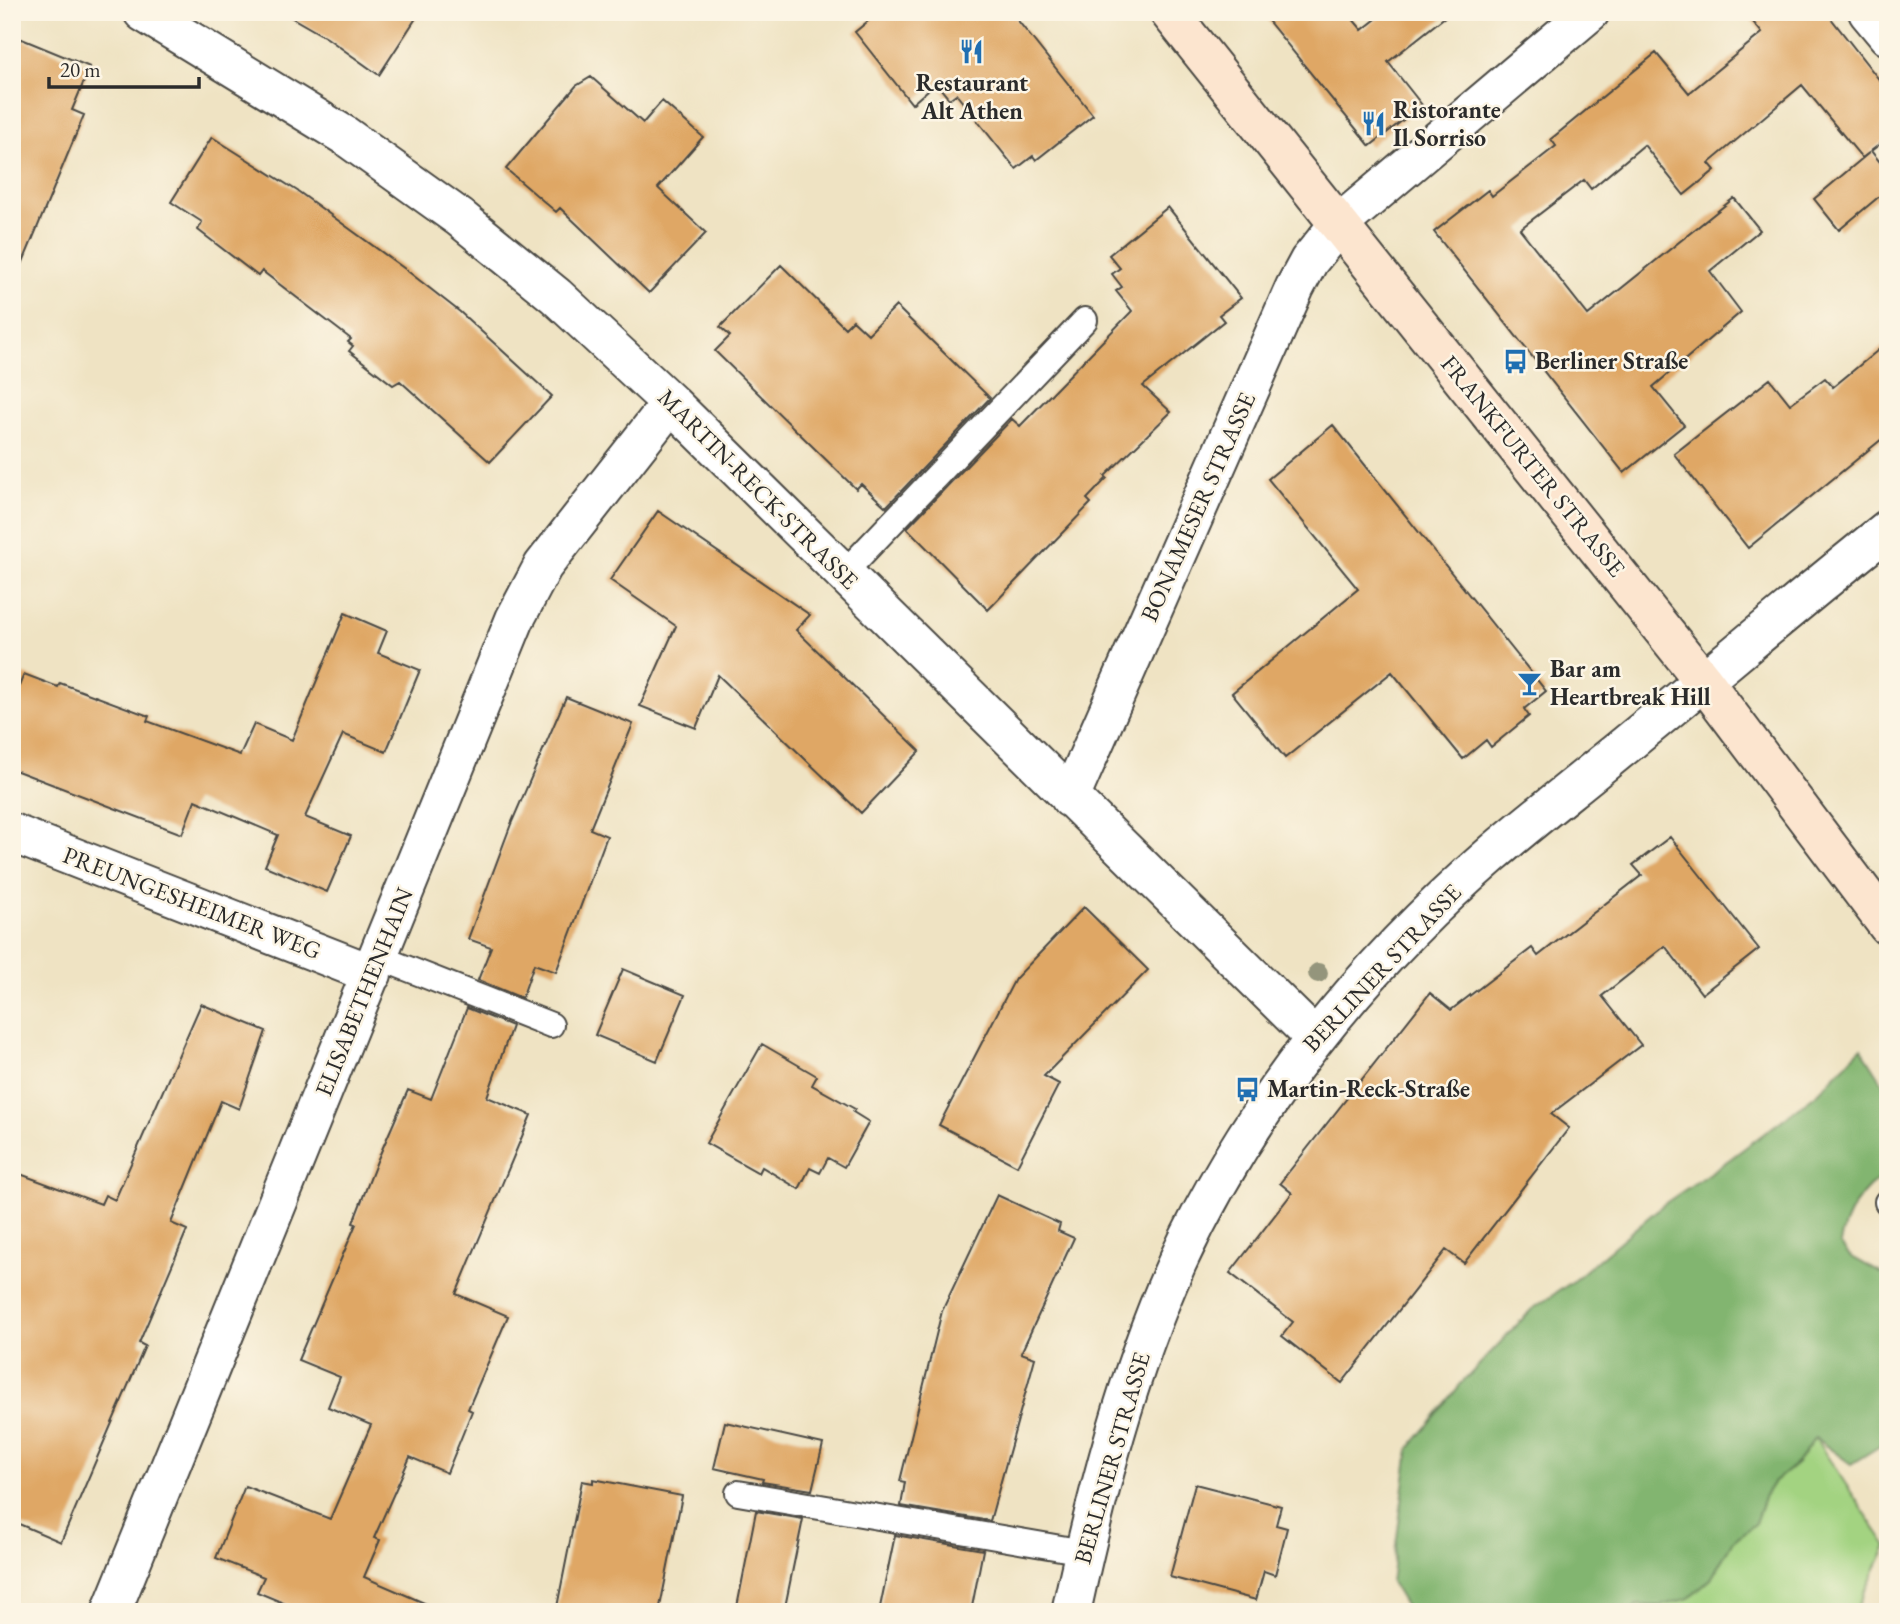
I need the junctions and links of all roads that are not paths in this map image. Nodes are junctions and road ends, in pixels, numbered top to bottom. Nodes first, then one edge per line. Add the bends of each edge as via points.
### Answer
1 (143, 12) edge
2 (1169, 12) edge
3 (1590, 12) edge
4 (1868, 12) edge
5 (1888, 36) edge
6 (1339, 224) junction
7 (1085, 320) dead end
8 (671, 403) junction
9 (1888, 528) edge
10 (843, 574) junction
11 (1702, 679) junction
12 (1070, 798) junction
13 (12, 833) edge
14 (1888, 926) edge
15 (375, 965) junction
16 (551, 1025) dead end
17 (1315, 1038) junction
18 (738, 1493) dead end
19 (1084, 1552) junction
20 (111, 1612) edge
21 (1071, 1612) edge

1 - 8 street, MARTIN-RECK-STRASSE via 283,95 401,175 521,266
2 - 6 main road, FRANKFURTER STRASSE
3 - 6 street, BONAMESER STRASSE
4 - 5 street
6 - 11 main road, FRANKFURTER STRASSE
6 - 12 street, BONAMESER STRASSE via 1295,287
7 - 10 lane
8 - 10 street, MARTIN-RECK-STRASSE
8 - 15 street, ELISABETHENHAIN via 530,588
9 - 11 street, BERLINER STRASSE
10 - 12 street, MARTIN-RECK-STRASSE
11 - 14 main road, FRANKFURTER STRASSE
11 - 17 street, BERLINER STRASSE via 1491,854
12 - 17 street, MARTIN-RECK-STRASSE
13 - 15 street, PREUNGESHEIMER WEG
15 - 16 lane
15 - 20 street, ELISABETHENHAIN
17 - 19 street, BERLINER STRASSE via 1235,1157 1177,1263 1132,1381
18 - 19 lane
19 - 21 street, BERLINER STRASSE

